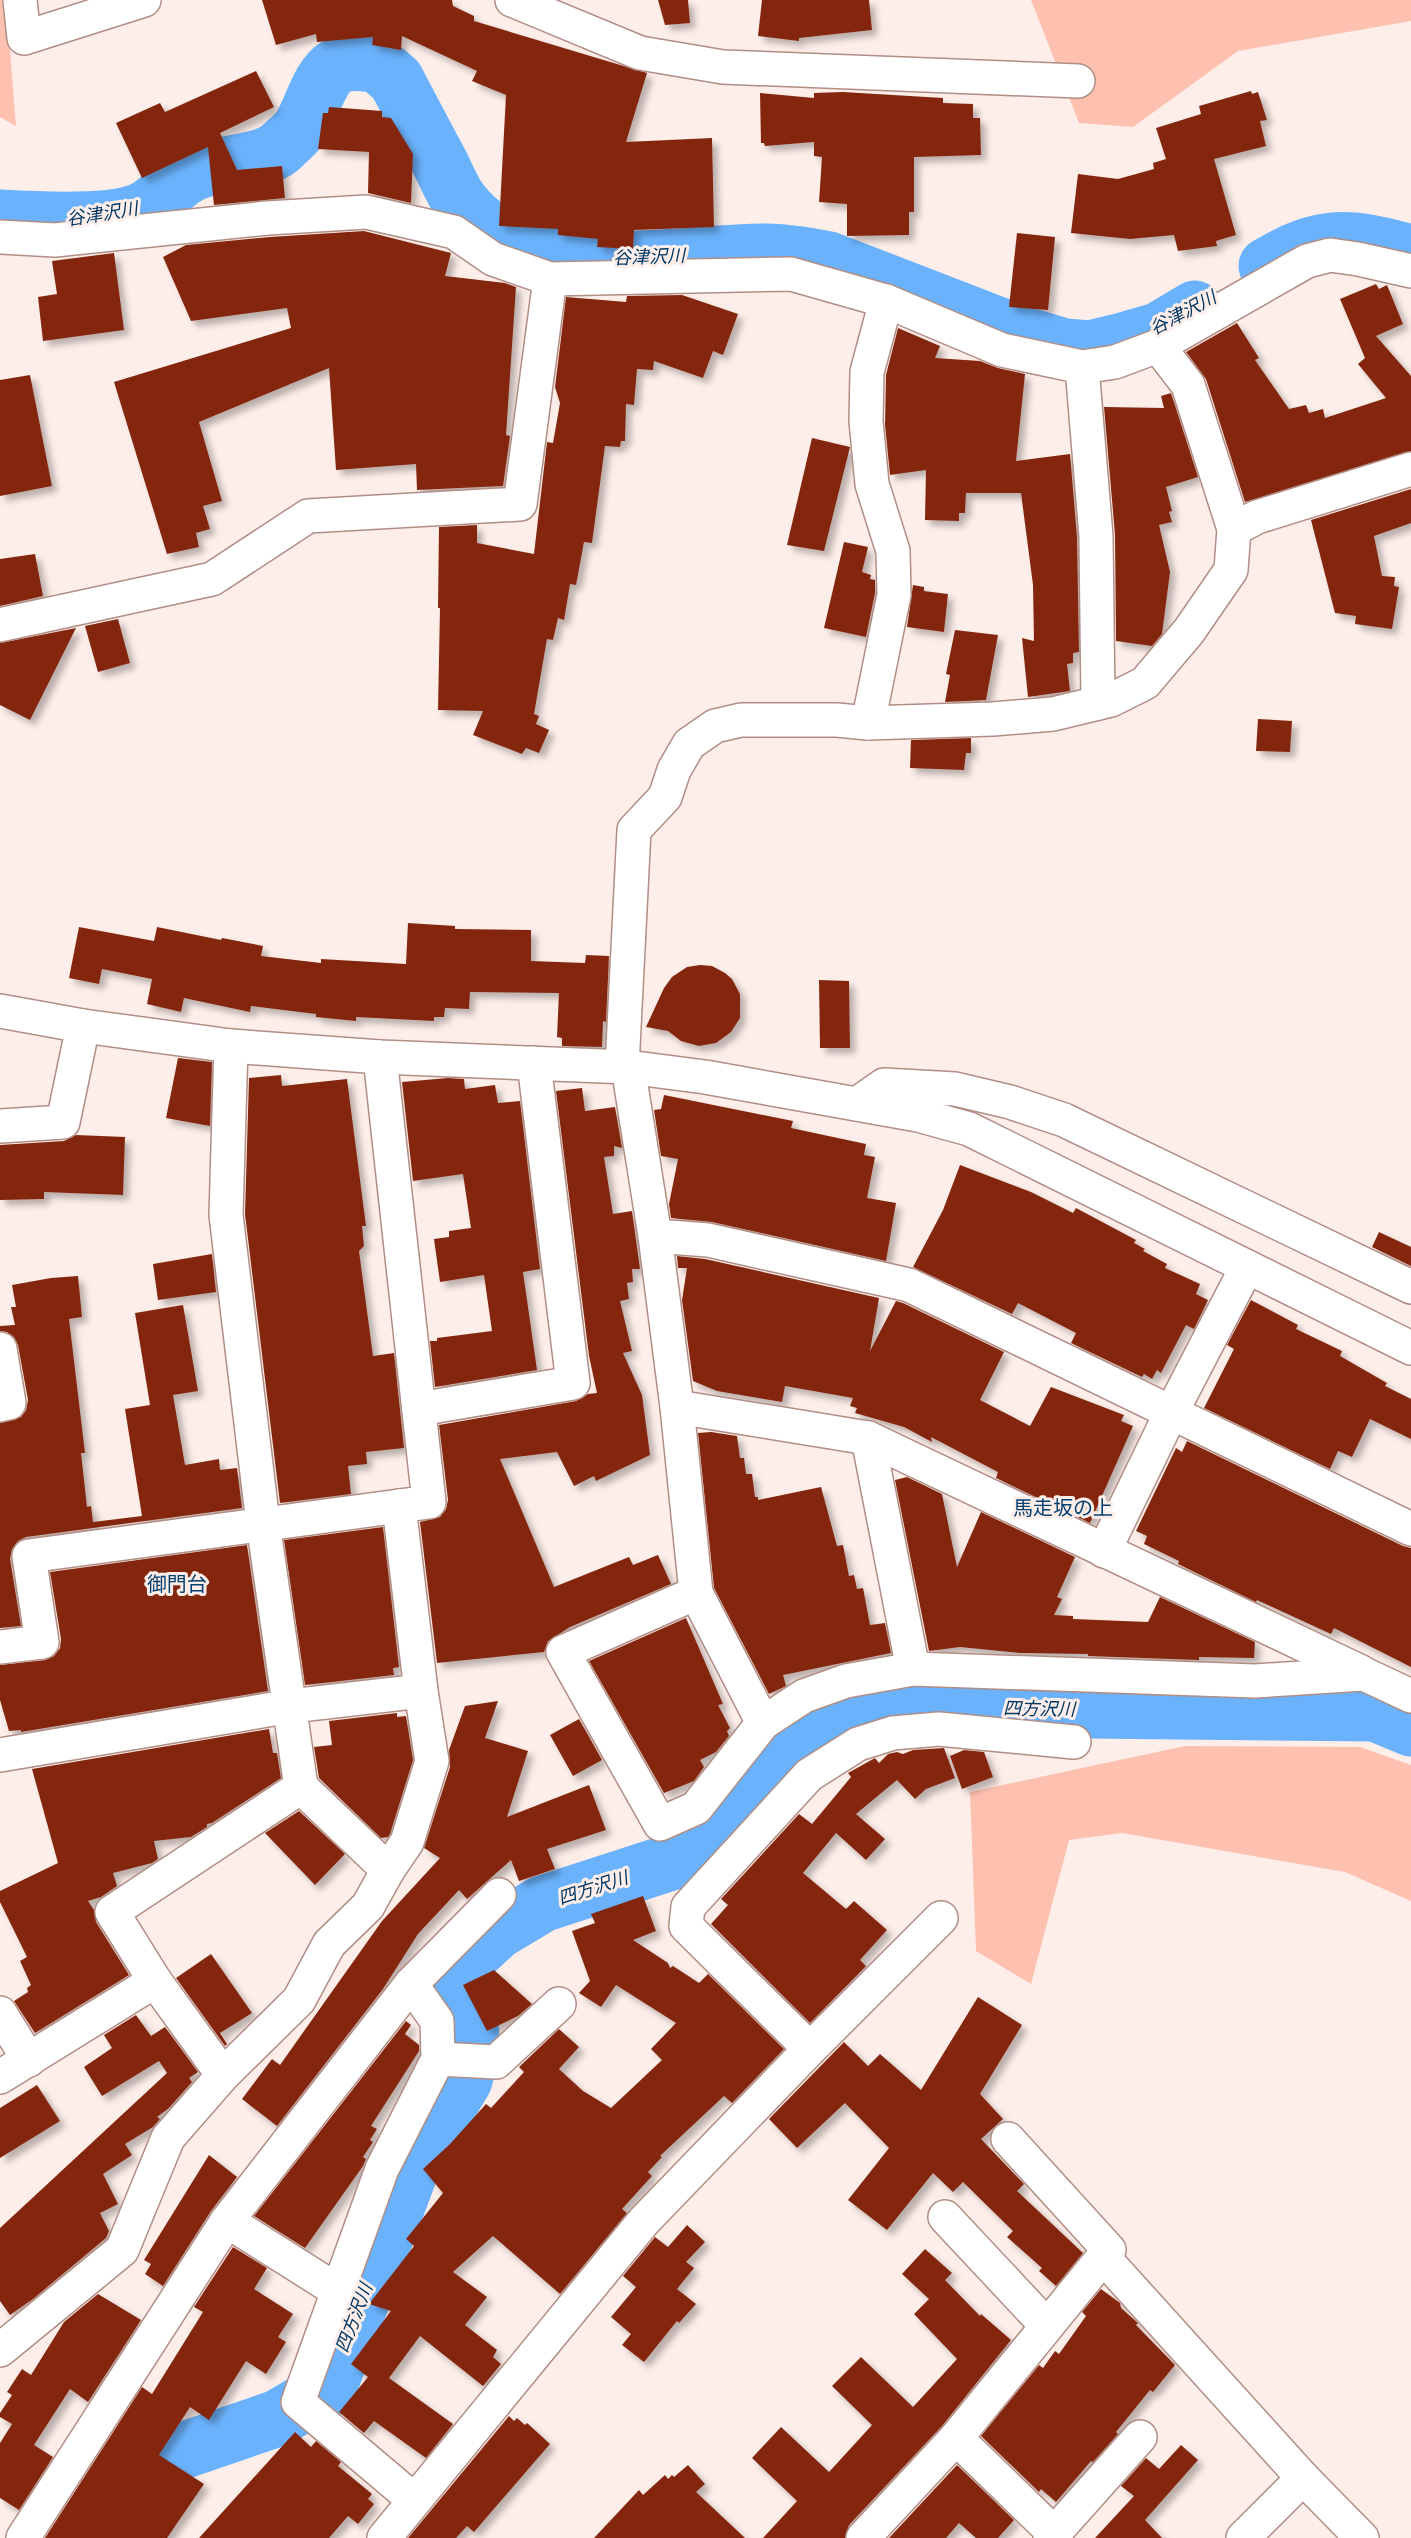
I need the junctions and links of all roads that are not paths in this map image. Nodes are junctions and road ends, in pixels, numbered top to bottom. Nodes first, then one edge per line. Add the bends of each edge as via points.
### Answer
1 (20, 0) edge
2 (144, 0) edge
3 (518, 1) edge
4 (1078, 81) dead end
5 (0, 237) edge
6 (1411, 271) edge
7 (550, 279) junction
8 (886, 301) junction
9 (1158, 346) junction
10 (1082, 367) junction
11 (1411, 469) edge
12 (1234, 529) junction
13 (0, 625) edge
14 (1098, 703) junction
15 (868, 723) junction
16 (0, 1011) edge
17 (83, 1026) junction
18 (231, 1046) junction
19 (380, 1057) junction
20 (534, 1064) junction
21 (625, 1067) junction
22 (857, 1104) junction
23 (0, 1126) edge
24 (655, 1236) junction
25 (1247, 1267) junction
26 (1411, 1287) edge
27 (1411, 1348) edge
28 (0, 1349) edge
29 (0, 1405) edge
30 (677, 1407) junction
31 (419, 1409) junction
32 (1172, 1413) junction
33 (868, 1438) junction
34 (399, 1506) junction
35 (263, 1523) junction
36 (1411, 1529) edge
37 (1104, 1551) junction
38 (696, 1593) junction
39 (0, 1647) edge
40 (913, 1669) junction
41 (1364, 1674) junction
42 (421, 1691) junction
43 (1411, 1696) edge
44 (291, 1707) junction
45 (762, 1723) junction
46 (1074, 1742) dead end
47 (0, 1755) edge
48 (302, 1787) junction
49 (388, 1870) junction
50 (499, 1895) dead end
51 (941, 1918) dead end
52 (155, 1981) junction
53 (411, 1984) junction
54 (559, 2004) dead end
55 (0, 2013) edge
56 (810, 2049) junction
57 (438, 2059) junction
58 (29, 2060) junction
59 (223, 2075) junction
60 (0, 2077) edge
61 (1008, 2139) dead end
62 (945, 2217) dead end
63 (227, 2221) junction
64 (1103, 2257) junction
65 (338, 2291) junction
66 (1047, 2326) junction
67 (0, 2350) edge
68 (1140, 2437) dead end
69 (956, 2438) junction
70 (1303, 2478) junction
71 (414, 2500) junction
72 (1052, 2535) edge
73 (23, 2538) edge
74 (384, 2538) edge
75 (863, 2538) edge
76 (1243, 2538) edge
77 (1362, 2538) edge

1 - 2 street via 24,38
3 - 4 street via 640,53 723,67
5 - 7 street via 56,240 268,218 366,213 454,232 493,259
6 - 9 street via 1330,255 1307,261
7 - 8 street via 791,274
7 - 13 street via 520,504 308,516 212,579
8 - 10 street via 1002,350
8 - 15 street via 867,372 866,421 872,484 893,551 894,595
9 - 10 street via 1115,362
9 - 12 street via 1188,385
10 - 14 street via 1096,536
11 - 12 street via 1257,517
12 - 14 street via 1231,570 1189,631 1145,683
14 - 15 street via 1053,714
15 - 21 street via 741,720 715,726 689,744 665,797 634,830
16 - 17 street
17 - 18 street
17 - 23 street via 63,1122
18 - 19 street
18 - 35 street via 226,1215
19 - 20 street
19 - 31 street
20 - 21 street
20 - 31 street via 573,1383
21 - 22 street
21 - 24 street
22 - 25 street via 969,1129
22 - 26 street via 884,1085 955,1089 1010,1102 1064,1120
24 - 30 street
24 - 32 street via 708,1240 909,1285
25 - 27 street
25 - 32 street
28 - 29 street via 9,1403
30 - 33 street
30 - 38 street
31 - 34 street via 429,1502
32 - 36 street
32 - 37 street
33 - 37 street
33 - 40 street
34 - 35 street
34 - 42 street
35 - 39 street via 29,1556 42,1642
35 - 44 street
37 - 41 street
38 - 45 street
38 - 45 street via 563,1652 660,1824 696,1808
40 - 41 street via 1255,1681
40 - 45 street via 846,1681 804,1696
41 - 43 street
42 - 44 street
42 - 49 street via 432,1761 407,1842
44 - 47 street
44 - 48 street
46 - 56 street via 939,1729 893,1733 858,1744 809,1775 688,1907 686,1926
48 - 49 street
48 - 52 street via 112,1912
49 - 59 street via 368,1906 329,1944 299,2000
50 - 53 street
51 - 56 street
52 - 58 street
52 - 59 street
53 - 57 street via 437,2021
53 - 63 street
54 - 57 street via 496,2062
55 - 58 street
56 - 71 street via 645,2221
57 - 65 street via 382,2169
58 - 60 street
59 - 67 street via 168,2138 122,2250
61 - 64 street via 1109,2250
62 - 66 street
63 - 65 street
63 - 73 street
64 - 66 street
64 - 70 street
65 - 71 street via 298,2402
66 - 69 street
68 - 72 street
69 - 72 street
69 - 75 street
70 - 76 street
70 - 77 street
71 - 74 street

